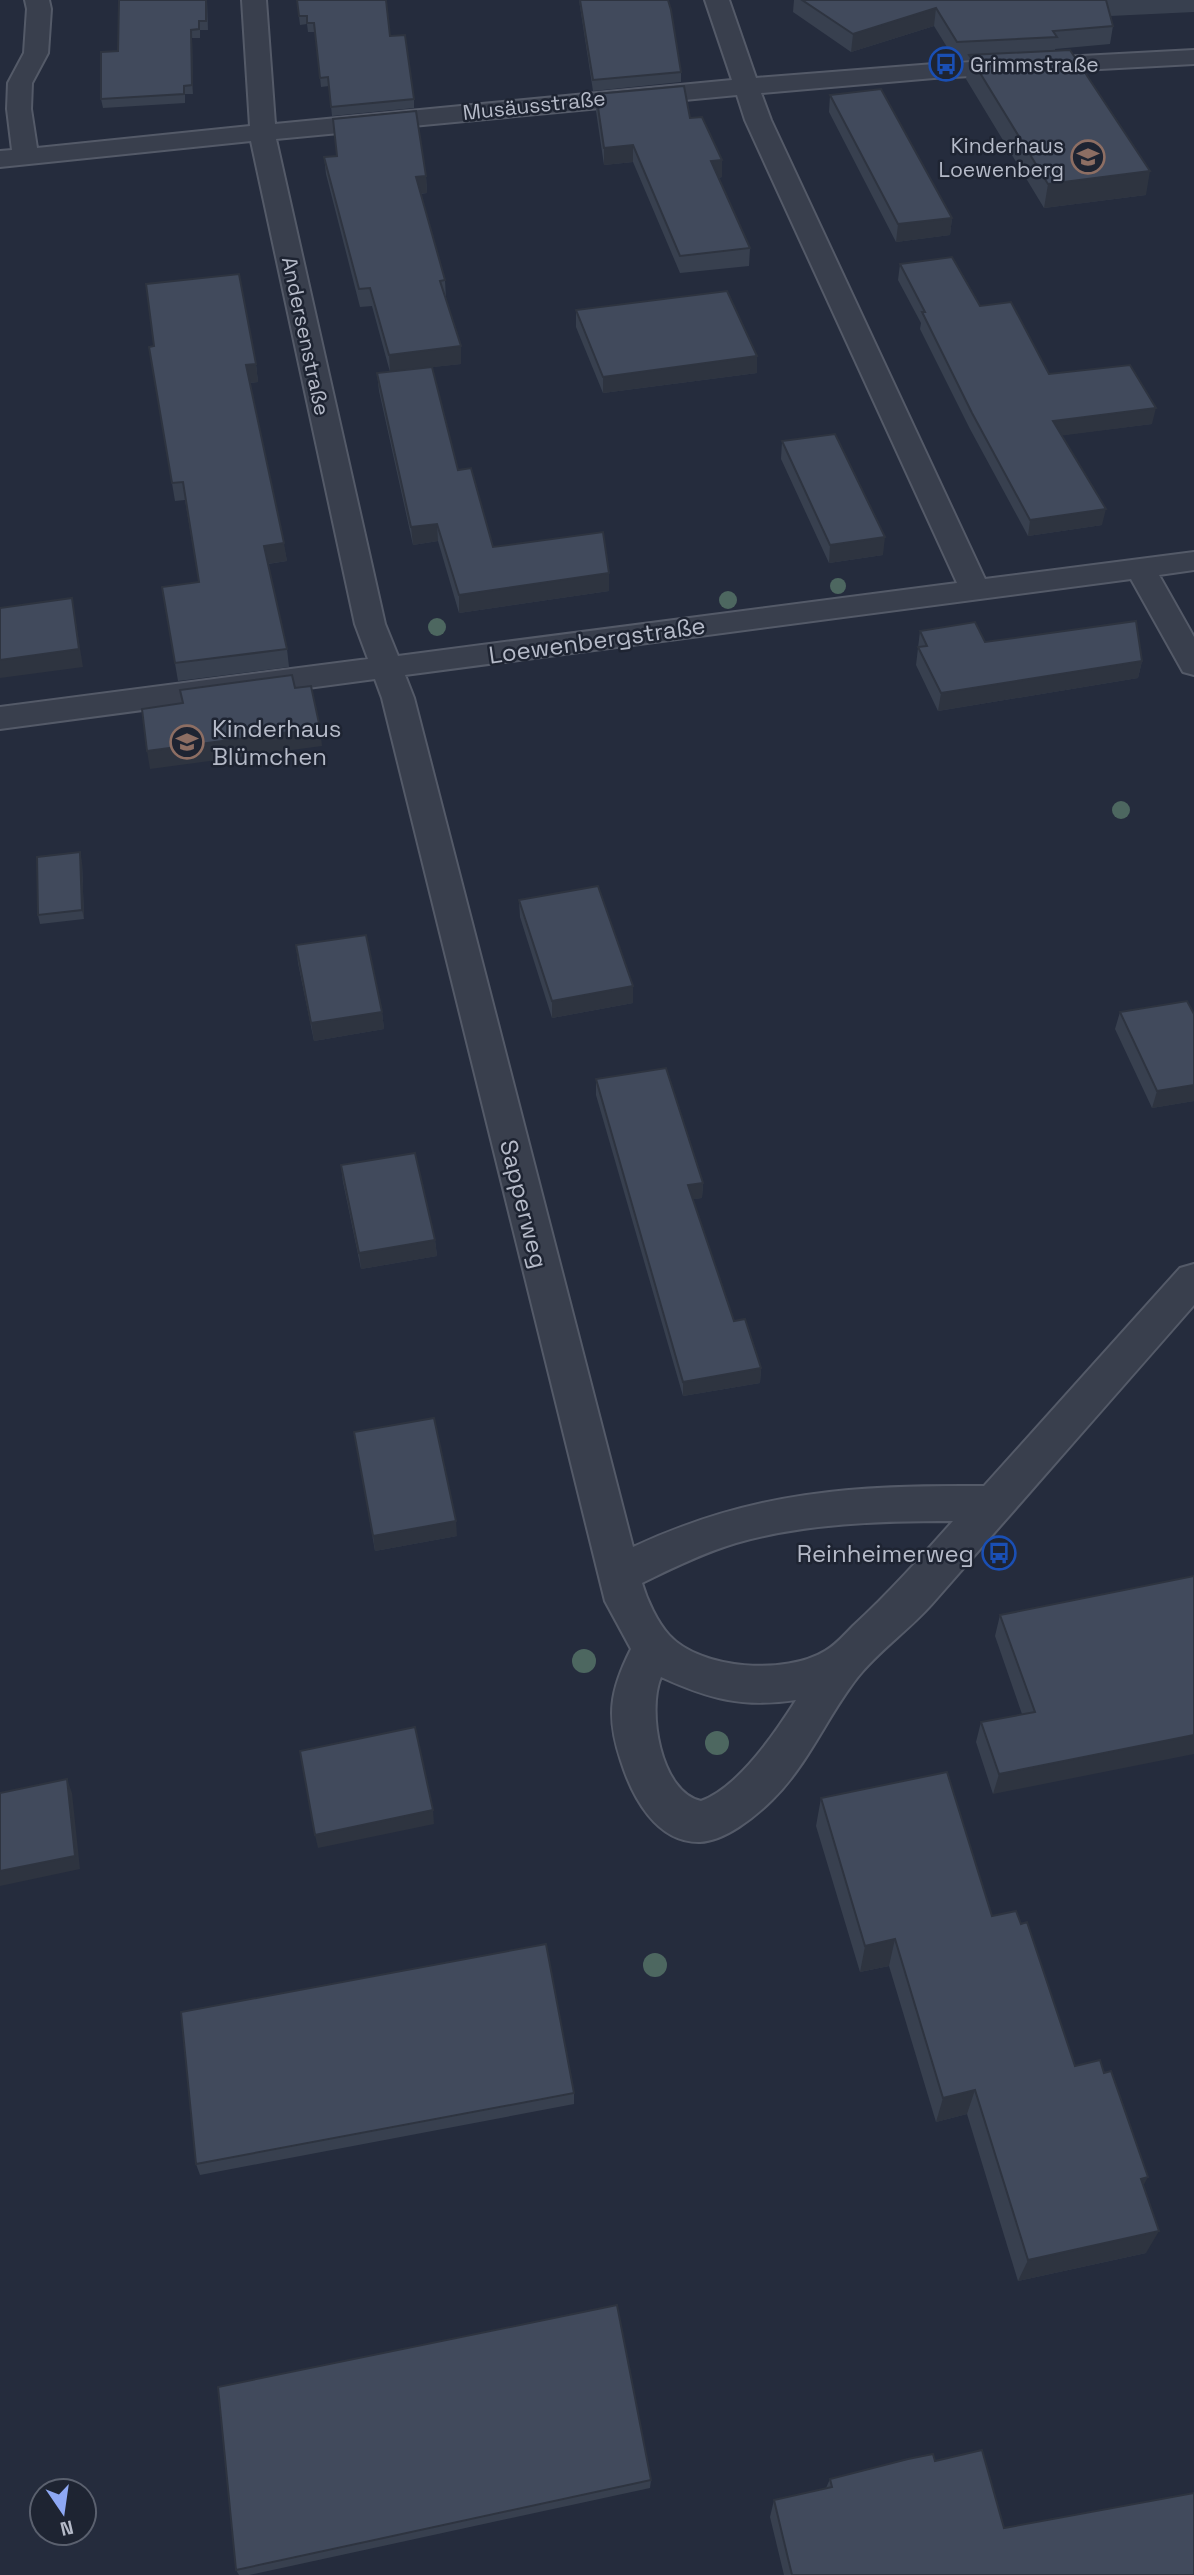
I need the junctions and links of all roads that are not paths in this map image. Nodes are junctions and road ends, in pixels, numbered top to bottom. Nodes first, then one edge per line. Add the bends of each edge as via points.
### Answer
1 (37, 0) edge
2 (254, 0) edge
3 (717, 0) edge
4 (1194, 57) edge
5 (744, 86) junction
6 (262, 131) junction
7 (26, 157) junction
8 (0, 159) edge
9 (1194, 561) edge
10 (1140, 568) junction
11 (975, 589) junction
12 (1194, 665) edge
13 (386, 668) junction
14 (0, 718) edge
15 (1194, 1279) edge
16 (992, 1504) junction
17 (619, 1574) junction
18 (653, 1648) junction
19 (842, 1664) junction

1 - 7 street via 36,53 20,83
2 - 6 street, Andersenstraße
3 - 5 street
4 - 5 street, Musäusstraße
5 - 6 street, Musäusstraße
5 - 11 street
6 - 7 street, Musäusstraße
6 - 13 street, Andersenstraße via 370,624
7 - 8 street, Musäusstraße
9 - 10 street, Loewenbergstraße
10 - 11 street, Loewenbergstraße
10 - 12 street
11 - 13 street, Loewenbergstraße
13 - 14 street, Loewenbergstraße
13 - 17 street, Sapperweg via 398,698
15 - 16 street
16 - 17 street via 895,1504 753,1521 684,1543
16 - 19 street via 901,1610
17 - 18 street, Sapperweg via 632,1613
18 - 19 street, Sapperweg via 705,1677 733,1684 812,1678
18 - 19 street via 633,1696 634,1733 660,1797 679,1819 693,1822 721,1815 782,1758

